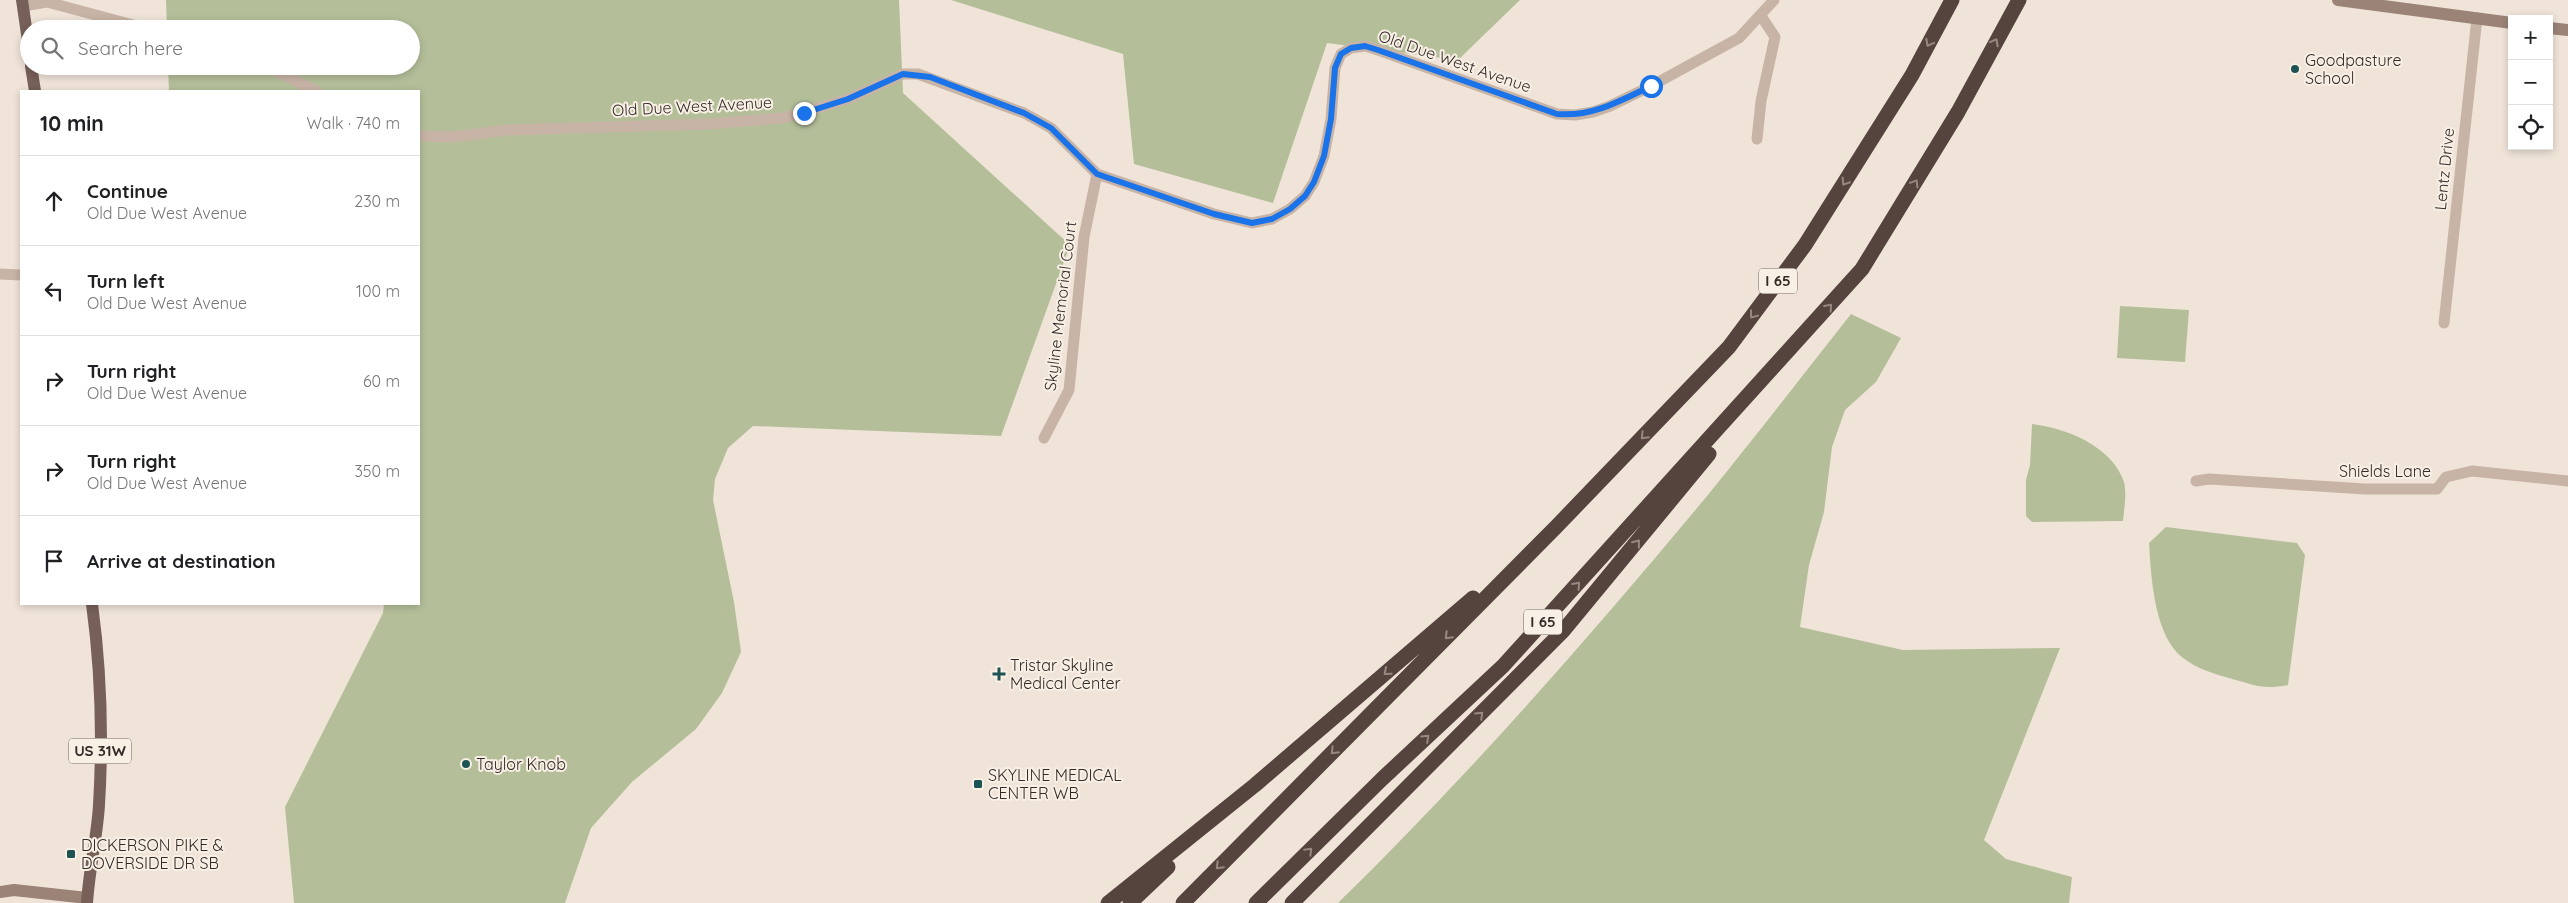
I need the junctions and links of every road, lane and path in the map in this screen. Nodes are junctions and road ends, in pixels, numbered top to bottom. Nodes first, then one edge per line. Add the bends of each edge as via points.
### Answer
1 (1774, 0) edge
2 (1952, 0) edge
3 (2018, 0) edge
4 (2338, 0) edge
5 (22, 3) edge
6 (1761, 16) junction
7 (2477, 18) junction
8 (25, 20) edge
9 (114, 20) edge
10 (2508, 22) edge
11 (2553, 28) edge
12 (2568, 30) edge
13 (32, 75) edge
14 (284, 75) edge
15 (35, 90) edge
16 (314, 90) edge
17 (420, 136) edge
18 (1757, 139) dead end
19 (1097, 174) junction
20 (0, 274) edge
21 (20, 275) edge
22 (2444, 324) dead end
23 (1797, 344) junction
24 (1044, 438) dead end
25 (2196, 480) dead end
26 (2568, 481) edge
27 (1556, 526) junction
28 (92, 605) edge
29 (1254, 785) junction
30 (0, 892) edge
31 (87, 901) edge
32 (1108, 903) edge
33 (1130, 903) edge
34 (1183, 903) edge
35 (1256, 903) edge
36 (1292, 903) edge

1 - 6 street, Old Due West Avenue
2 -> 27 highway, I 65 via 1912,75 1806,245 1729,347
23 -> 3 highway, I 65 via 1862,269 1958,112
4 - 7 main road
5 - 8 main road
5 - 9 street via 47,2
6 - 18 street via 1775,37 1761,101
6 - 19 street, Old Due West Avenue via 1726,47 1610,106 1574,116 1557,114 1365,46 1351,48 1341,54 1335,68 1324,156 1314,182 1305,196 1272,219 1252,223 1214,214
7 - 10 main road
7 - 22 street, Lentz Drive
11 - 12 main road
13 - 15 main road
14 - 16 street
17 - 19 street, Old Due West Avenue via 453,137 507,130 783,118 848,99 896,76 918,74 1024,113 1051,128
19 - 24 street, Skyline Memorial Court via 1084,237 1069,390
20 - 21 street
35 -> 23 highway, I 65 via 1503,666
36 -> 23 highway via 1563,631
25 - 26 street, Shields Lane via 2365,490 2437,489 2446,477 2472,470
27 -> 29 highway
27 -> 34 highway, I 65
28 - 31 main road, US 31W via 99,697 99,805
29 - 32 highway
29 - 33 highway
30 - 31 main road via 14,890

